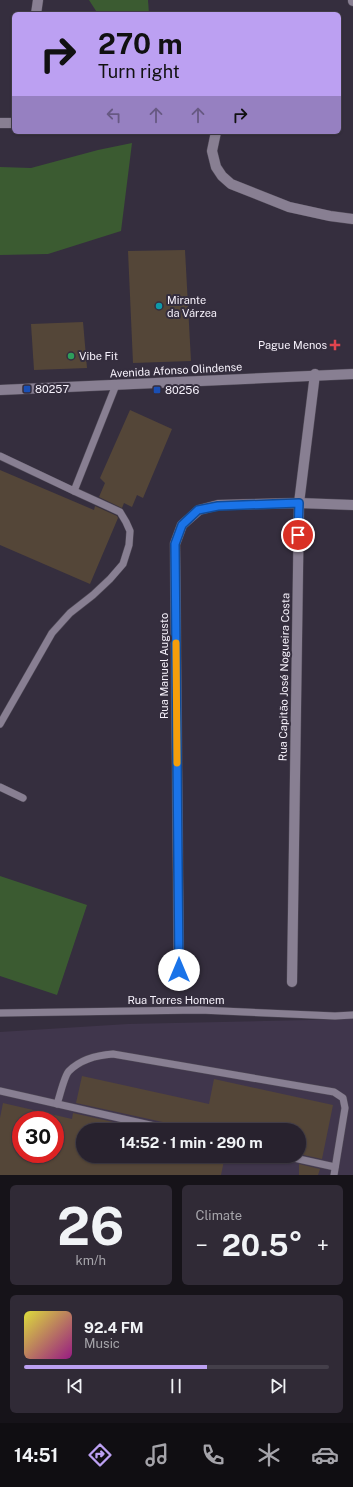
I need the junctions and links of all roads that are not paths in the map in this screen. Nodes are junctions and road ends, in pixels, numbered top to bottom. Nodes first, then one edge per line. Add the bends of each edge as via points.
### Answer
1 (38, 0) edge
2 (36, 12) edge
3 (0, 123) edge
4 (12, 123) edge
5 (216, 134) edge
6 (353, 219) edge
7 (315, 374) junction
8 (353, 374) edge
9 (116, 385) junction
10 (0, 390) edge
11 (0, 456) edge
12 (74, 491) junction
13 (299, 503) junction
14 (353, 505) edge
15 (0, 724) edge
16 (0, 787) edge
17 (23, 798) dead end
18 (292, 982) dead end
19 (179, 985) dead end
20 (0, 1013) edge
21 (353, 1015) edge
22 (0, 1091) edge
23 (57, 1104) junction
24 (141, 1123) edge
25 (306, 1162) edge
26 (334, 1171) edge

1 - 2 street
3 - 4 street
5 - 6 street via 212,151 216,167 231,184 289,207
7 - 8 street, Avenida Afonso Olindense
7 - 9 street, Avenida Afonso Olindense
7 - 13 street, Rua Capitão José Nogueira Costa
9 - 10 street, Avenida Afonso Olindense
9 - 12 lane
11 - 12 lane
12 - 15 lane via 120,512 130,531 123,564 52,633
13 - 14 street, Rua Manuel Augusto
13 - 18 street, Rua Capitão José Nogueira Costa
13 - 19 street, Rua Manuel Augusto via 218,506 198,510 182,525 175,544
16 - 17 lane
20 - 21 lane, Rua Torres Homem via 200,1010
22 - 23 lane
23 - 24 lane
23 - 26 lane via 68,1071 97,1055 113,1054 334,1092 343,1098 345,1108
25 - 26 lane

